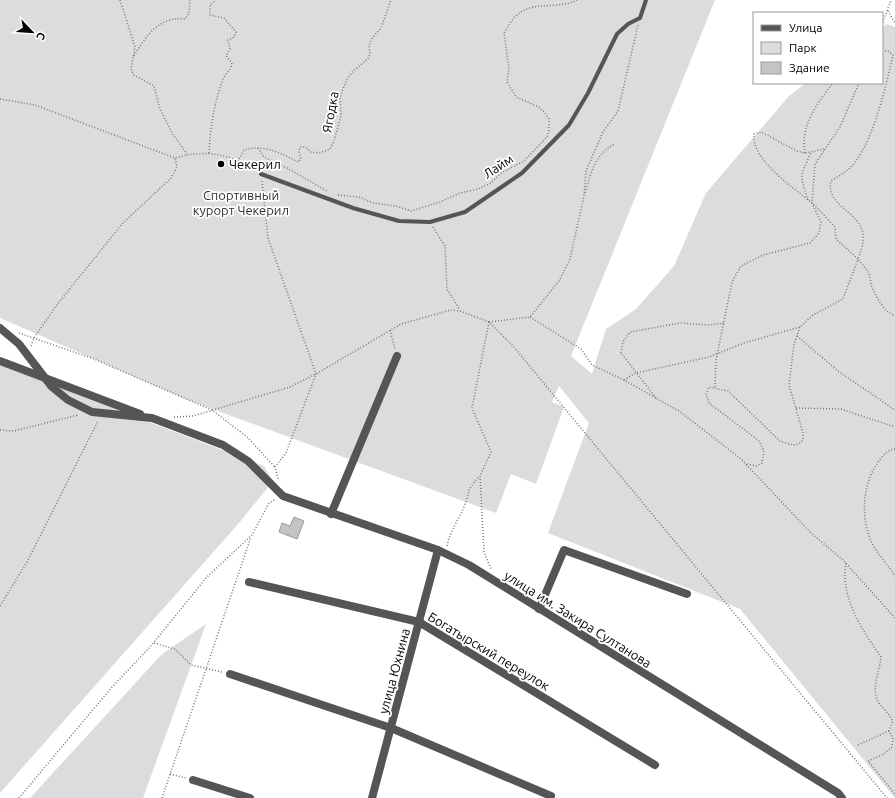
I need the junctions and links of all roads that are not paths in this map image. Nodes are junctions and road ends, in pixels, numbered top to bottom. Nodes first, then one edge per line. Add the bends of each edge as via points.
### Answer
1 (646, 0) edge
2 (262, 174) road end
3 (0, 328) edge
4 (397, 356) road end
5 (0, 361) edge
6 (48, 379) junction
7 (152, 418) junction
8 (331, 514) junction
9 (438, 550) junction
10 (249, 582) dead end
11 (687, 594) dead end
12 (539, 609) junction
13 (419, 622) junction
14 (230, 674) road end
15 (391, 728) junction
16 (655, 765) dead end
17 (194, 780) road end
18 (551, 796) dead end
19 (250, 798) edge
20 (372, 798) edge
21 (842, 798) edge

1 - 2 lane via 640,18 617,34 588,93 568,125 522,173 465,212 430,222 399,221 353,208
3 - 6 street via 19,344
4 - 8 street
5 - 6 street
6 - 7 street
6 - 7 street via 52,387 68,400 92,412
7 - 8 street, улица им. Закира Султанова via 223,445 248,462 283,496
8 - 9 street, улица им. Закира Султанова
9 - 12 street, улица им. Закира Султанова via 469,565
9 - 13 street, улица Юхнина
10 - 13 street, Богатырский переулок
11 - 12 street via 564,550
12 - 21 street, улица им. Закира Султанова via 838,793
13 - 15 street, улица Юхнина
13 - 16 street, Богатырский переулок
14 - 15 street
15 - 18 street
15 - 20 street, улица Юхнина
17 - 19 street

